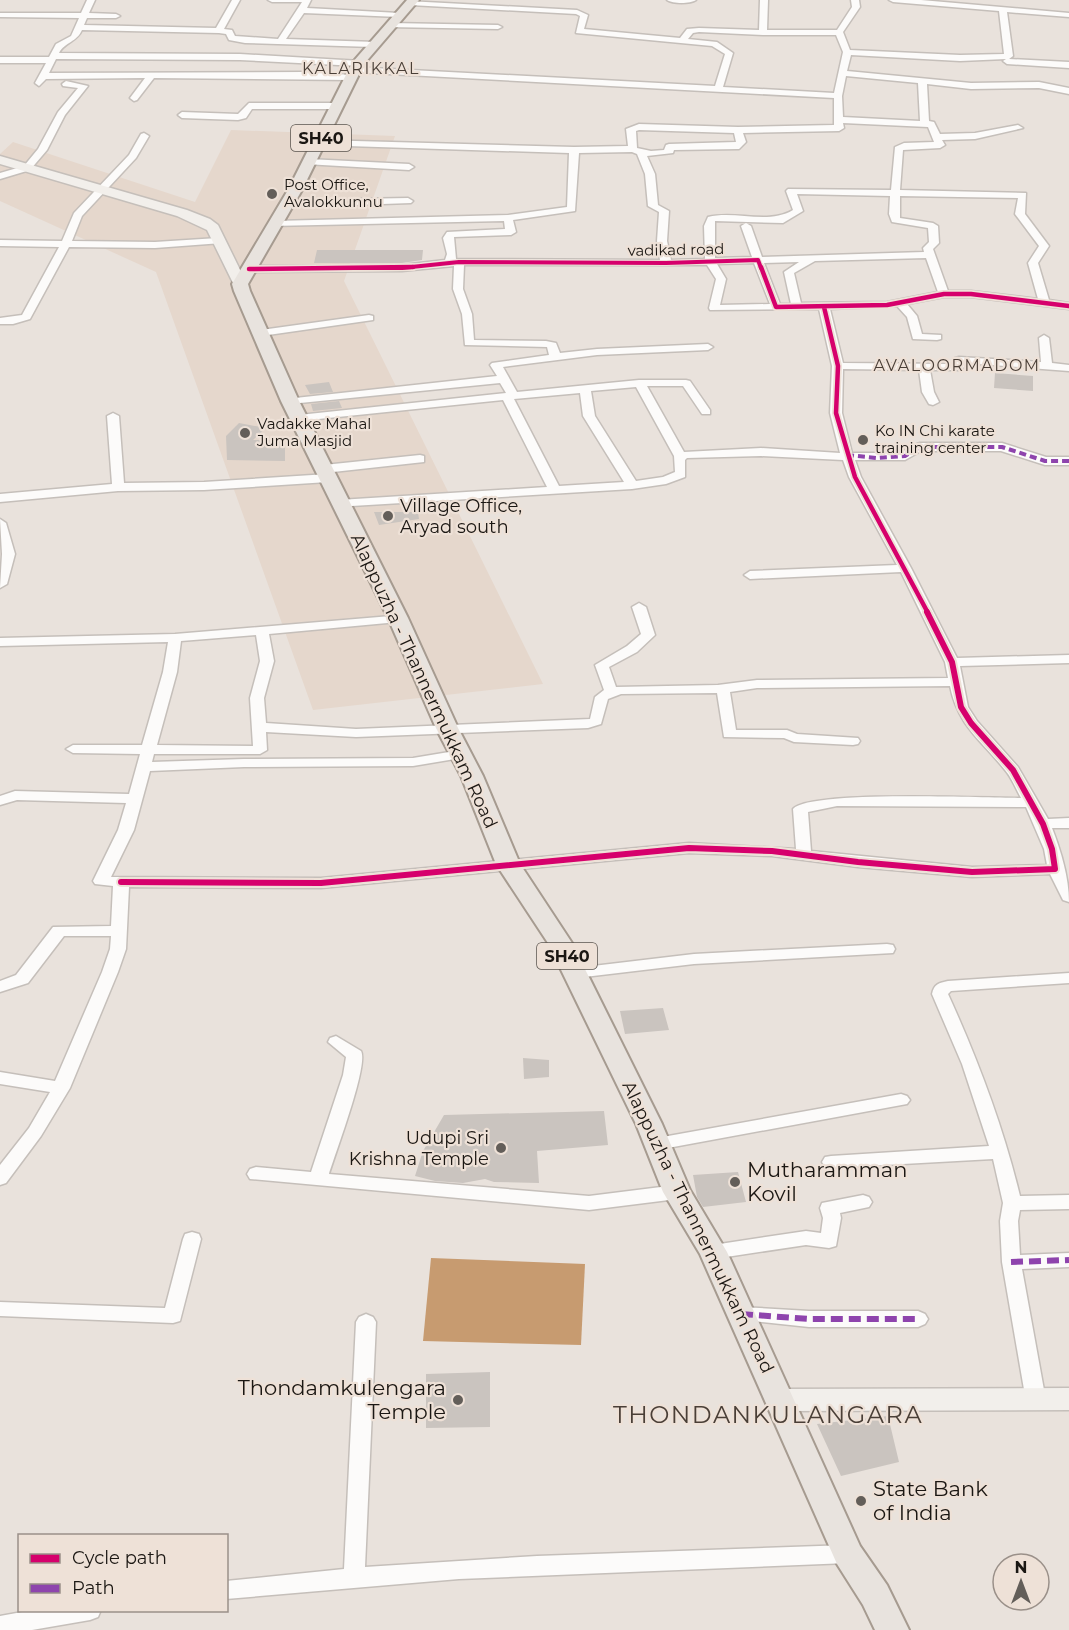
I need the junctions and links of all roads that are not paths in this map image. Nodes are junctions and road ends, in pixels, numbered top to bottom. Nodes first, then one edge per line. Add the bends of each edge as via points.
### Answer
1 (91, 0) edge
2 (236, 0) edge
3 (272, 0) edge
4 (307, 0) edge
5 (552, 0) edge
6 (671, 0) edge
7 (692, 0) edge
8 (764, 0) edge
9 (855, 0) edge
10 (893, 0) edge
11 (412, 2) edge
12 (546, 9) junction
13 (1003, 9) junction
14 (301, 10) junction
15 (0, 15) edge
16 (1069, 15) edge
17 (82, 16) junction
18 (116, 16) dead end
19 (395, 20) junction
20 (79, 27) junction
21 (498, 27) dead end
22 (219, 31) junction
23 (839, 32) junction
24 (763, 33) junction
25 (683, 40) junction
26 (281, 41) junction
27 (373, 45) junction
28 (847, 52) junction
29 (53, 58) junction
30 (1004, 59) junction
31 (0, 60) edge
32 (1069, 65) edge
33 (354, 70) junction
34 (843, 73) junction
35 (41, 76) junction
36 (150, 76) junction
37 (1019, 78) junction
38 (922, 81) junction
39 (718, 89) junction
40 (1069, 90) edge
41 (838, 96) junction
42 (134, 98) dead end
43 (337, 106) junction
44 (182, 115) dead end
45 (840, 120) junction
46 (925, 122) junction
47 (1018, 128) dead end
48 (738, 130) junction
49 (144, 135) dead end
50 (938, 137) junction
51 (319, 143) junction
52 (574, 150) junction
53 (637, 152) junction
54 (0, 160) edge
55 (308, 162) junction
56 (409, 167) dead end
57 (27, 168) junction
58 (0, 176) edge
59 (103, 190) junction
60 (895, 192) junction
61 (354, 202) dead end
62 (508, 218) junction
63 (442, 221) junction
64 (411, 222) junction
65 (275, 224) junction
66 (746, 226) dead end
67 (451, 234) junction
68 (218, 241) junction
69 (0, 243) edge
70 (66, 243) junction
71 (931, 255) junction
72 (814, 258) junction
73 (758, 260) junction
74 (710, 262) junction
75 (455, 263) junction
76 (666, 263) junction
77 (244, 276) junction
78 (944, 294) junction
79 (900, 303) junction
80 (1045, 304) junction
81 (1069, 306) edge
82 (776, 307) junction
83 (797, 307) junction
84 (825, 307) junction
85 (369, 318) dead end
86 (0, 321) edge
87 (261, 333) junction
88 (937, 337) dead end
89 (1044, 338) dead end
90 (708, 347) dead end
91 (555, 357) junction
92 (838, 366) junction
93 (1047, 366) junction
94 (924, 367) junction
95 (1069, 368) edge
96 (503, 378) junction
97 (639, 383) junction
98 (585, 390) junction
99 (510, 396) junction
100 (933, 402) dead end
101 (295, 409) junction
102 (706, 412) dead end
103 (113, 416) dead end
104 (847, 455) junction
105 (680, 456) junction
106 (420, 459) dead end
107 (1069, 460) edge
108 (326, 474) junction
109 (632, 485) junction
110 (118, 487) junction
111 (554, 489) junction
112 (0, 498) edge
113 (339, 504) junction
114 (0, 523) edge
115 (905, 568) junction
116 (750, 575) dead end
117 (0, 584) edge
118 (639, 607) dead end
119 (398, 618) junction
120 (262, 630) junction
121 (175, 638) junction
122 (0, 642) edge
123 (1069, 659) edge
124 (952, 662) junction
125 (957, 682) junction
126 (723, 689) junction
127 (611, 692) junction
128 (260, 727) junction
129 (447, 728) junction
130 (853, 741) dead end
131 (73, 749) dead end
132 (147, 750) junction
133 (461, 754) junction
134 (143, 767) junction
135 (135, 799) junction
136 (0, 801) edge
137 (1032, 803) junction
138 (1069, 823) edge
139 (1043, 824) junction
140 (804, 855) junction
141 (508, 864) junction
142 (1055, 869) junction
143 (121, 882) junction
144 (1069, 897) edge
145 (120, 931) junction
146 (887, 949) dead end
147 (576, 973) junction
148 (1069, 978) edge
149 (0, 987) edge
150 (336, 1042) dead end
151 (0, 1078) edge
152 (61, 1088) junction
153 (901, 1100) dead end
154 (657, 1144) junction
155 (999, 1152) junction
156 (831, 1162) dead end
157 (256, 1174) dead end
158 (0, 1178) edge
159 (318, 1179) junction
160 (677, 1192) junction
161 (863, 1202) dead end
162 (1069, 1202) edge
163 (1012, 1203) junction
164 (192, 1239) dead end
165 (713, 1252) junction
166 (1069, 1260) edge
167 (1011, 1262) junction
168 (0, 1309) edge
169 (741, 1314) junction
170 (918, 1319) dead end
171 (366, 1322) dead end
172 (1069, 1399) edge
173 (781, 1400) junction
174 (1036, 1401) junction
175 (848, 1554) junction
176 (354, 1577) junction
177 (228, 1590) edge
178 (84, 1612) edge
179 (0, 1626) edge
180 (892, 1630) edge

1 - 17 street
2 - 22 street
3 - 4 street
4 - 14 street
5 - 12 street
6 - 7 street
8 - 24 street
9 - 23 street via 856,7
10 - 13 street
11 - 12 street
11 - 19 main road, SH40
12 - 25 street via 582,13 579,31
13 - 16 street
13 - 30 street via 1010,56
14 - 19 street
14 - 26 street
15 - 17 street
17 - 18 street
17 - 20 street
19 - 21 street
19 - 27 main road, SH40
20 - 22 street
20 - 29 street via 75,37 59,46
22 - 26 street via 229,32 237,39
23 - 24 street
23 - 28 street
24 - 25 street via 695,30
25 - 39 street via 714,44 729,53
26 - 27 street
27 - 33 main road, SH40
28 - 30 street
28 - 34 street
29 - 31 street
29 - 33 street via 240,57
29 - 35 street
30 - 32 street
30 - 37 street
33 - 36 street via 305,75
33 - 39 street
33 - 43 main road, SH40
34 - 38 street
34 - 41 street
35 - 36 street
35 - 57 street via 39,83 84,86
36 - 42 street
37 - 38 street via 971,86
37 - 40 street
38 - 46 street
39 - 41 street
41 - 45 street
43 - 44 street via 249,106 238,117
43 - 51 main road, SH40
45 - 46 street
45 - 48 street via 839,128 832,129
46 - 50 street via 931,124
47 - 50 street via 975,136
48 - 53 street via 738,146 669,147 665,153
48 - 53 street via 633,127
49 - 59 street
50 - 60 street via 939,146 898,149
51 - 52 street
51 - 55 main road, SH40
52 - 53 street
52 - 62 street via 572,209
53 - 76 street via 650,174 653,206 664,211 662,241
54 - 57 main road
55 - 56 street
55 - 65 main road, SH40
57 - 58 street
57 - 59 main road
59 - 68 main road via 205,222 213,228
59 - 70 street via 77,215
60 - 71 street via 894,220 933,225 934,243 928,248
60 - 74 street via 791,191 798,212 783,220 711,219
60 - 80 street via 1023,195 1020,214 1044,246 1033,263
61 - 64 street via 407,196
62 - 63 street
62 - 67 street via 511,232
63 - 64 street
63 - 67 street
64 - 65 street
65 - 77 main road, SH40
66 - 73 street
67 - 75 street via 448,238
68 - 70 street via 154,245
68 - 77 main road
69 - 70 street
70 - 86 street via 26,316
71 - 72 street, vadikad road
71 - 78 street
72 - 73 street, vadikad road
72 - 83 street via 789,272
73 - 74 street, vadikad road
73 - 82 street
74 - 76 street, vadikad road
74 - 82 street via 721,279 714,308
75 - 76 street, vadikad road
75 - 77 street, vadikad road
75 - 91 street via 458,289 467,314 469,343 546,344 552,345
77 - 87 main road, Alappuzha - Thannermukkam Road / SH40
78 - 79 street
78 - 80 street
79 - 84 street
79 - 88 street via 912,316 917,337
80 - 81 street
82 - 83 street
83 - 84 street
84 - 92 street
85 - 87 street
87 - 101 main road, Alappuzha - Thannermukkam Road / SH40
89 - 93 street
90 - 91 street
91 - 96 street via 495,365
92 - 94 street
92 - 104 street via 836,413
93 - 94 street via 959,360 959,367
93 - 95 street
94 - 100 street
96 - 99 street
96 - 101 street
97 - 98 street
97 - 102 street via 686,383
97 - 105 street
98 - 99 street
98 - 109 street via 589,417
99 - 101 street
99 - 111 street
101 - 108 main road, Alappuzha - Thannermukkam Road / SH40
103 - 110 street
104 - 105 street
104 - 107 street via 877,458 905,456 920,447 1002,447 1045,461
104 - 115 street
105 - 109 street via 681,473 676,477
106 - 108 street
108 - 110 street via 204,486
108 - 113 main road, Alappuzha - Thannermukkam Road / SH40
109 - 111 street
110 - 112 street
111 - 113 street
113 - 119 main road, Alappuzha - Thannermukkam Road / SH40
114 - 117 street via 10,552
115 - 116 street
115 - 124 street
118 - 127 street via 648,635 602,666
119 - 120 street
119 - 129 main road, Alappuzha - Thannermukkam Road / SH40
120 - 121 street
120 - 128 street via 267,661 257,698
121 - 122 street
121 - 132 street via 170,672
123 - 124 street
124 - 125 street
125 - 126 street via 757,684
125 - 137 street via 961,707 1013,770
126 - 127 street
126 - 130 street via 729,734 787,734 794,738
127 - 129 street via 602,697 593,723
128 - 129 street via 357,733
128 - 132 street via 260,750
129 - 133 main road, Alappuzha - Thannermukkam Road / SH40
131 - 132 street
132 - 134 street
133 - 134 street via 412,762
133 - 141 main road, Alappuzha - Thannermukkam Road / SH40
134 - 135 street
135 - 136 street via 15,795
135 - 143 street via 126,830 101,881
137 - 139 street
137 - 140 street via 837,802 800,809
138 - 139 street
139 - 142 street
140 - 141 street via 689,848
140 - 142 street via 972,872
141 - 143 street via 321,883
141 - 147 main road, Alappuzha - Thannermukkam Road / SH40
142 - 144 street
143 - 145 street
145 - 149 street via 59,931 22,979
145 - 152 street via 110,972
146 - 147 street via 694,959
147 - 154 main road, Alappuzha - Thannermukkam Road / SH40
148 - 155 street via 942,989 940,994 971,1064
150 - 159 street via 355,1055 352,1076
151 - 152 street
152 - 158 street via 35,1132
153 - 154 street
154 - 160 main road, Alappuzha - Thannermukkam Road / SH40
155 - 156 street
155 - 163 street
157 - 159 street
159 - 160 street via 590,1203
160 - 165 main road, Alappuzha - Thannermukkam Road / SH40
161 - 165 street via 829,1208 829,1241 806,1238
162 - 163 street
163 - 167 street
164 - 168 street via 173,1316
165 - 169 main road, Alappuzha - Thannermukkam Road / SH40
166 - 167 street
167 - 174 street
169 - 170 street via 809,1319
169 - 173 main road, Alappuzha - Thannermukkam Road / SH40
171 - 176 street
172 - 174 main road
173 - 174 main road
173 - 175 main road, Alappuzha - Thannermukkam Road / SH40
175 - 176 street
175 - 180 main road, Alappuzha - Thannermukkam Road / SH40
176 - 177 street
178 - 179 street

